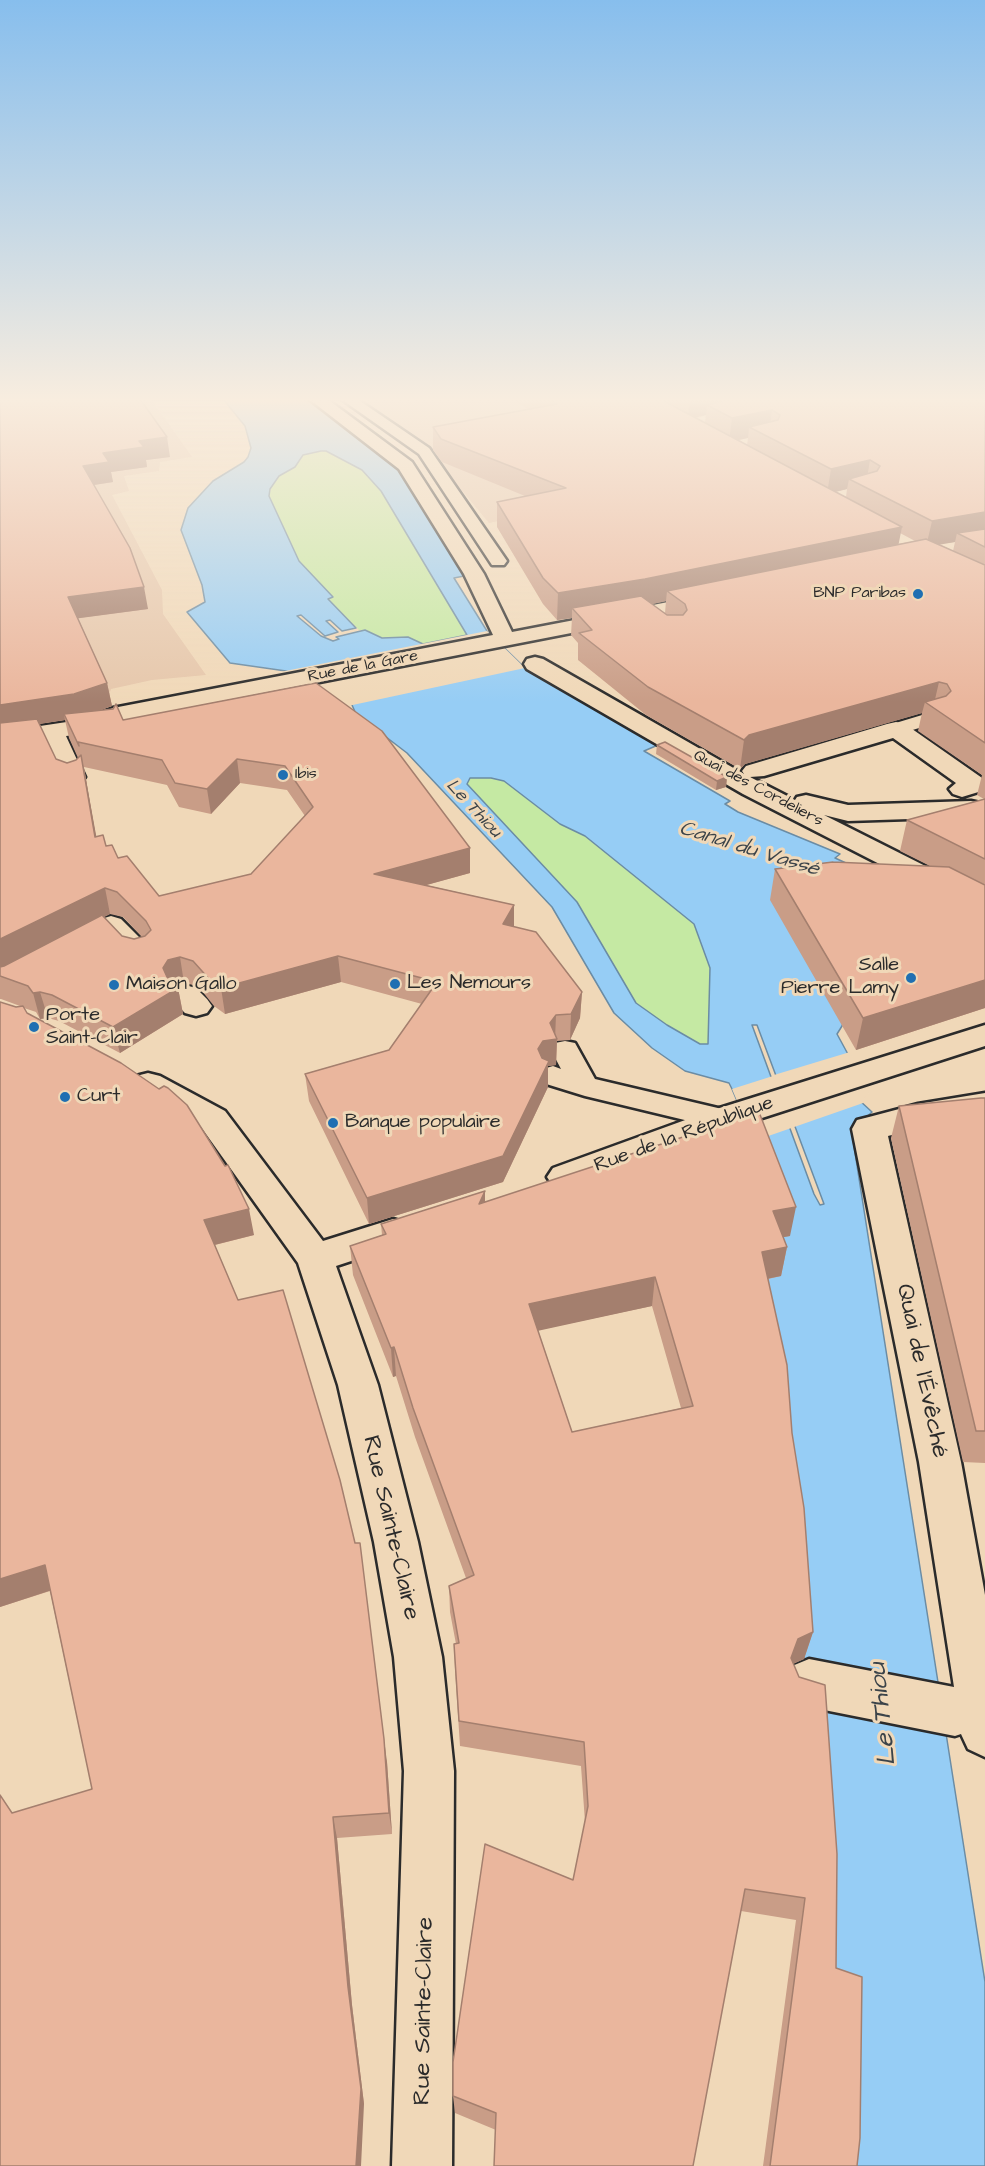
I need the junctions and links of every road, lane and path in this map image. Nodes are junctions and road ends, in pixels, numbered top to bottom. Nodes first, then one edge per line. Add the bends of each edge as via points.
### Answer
1 (427, 500) edge
2 (457, 500) edge
3 (498, 561) dead end
4 (733, 595) edge
5 (503, 642) junction
6 (535, 664) dead end
7 (932, 718) edge
8 (896, 729) junction
9 (52, 731) junction
10 (0, 739) edge
11 (72, 777) edge
12 (754, 780) junction
13 (975, 806) edge
14 (848, 813) junction
15 (872, 850) junction
16 (985, 907) edge
17 (139, 954) edge
18 (0, 983) edge
19 (984, 1039) edge
20 (559, 1063) dead end
21 (118, 1067) edge
22 (985, 1105) edge
23 (732, 1116) junction
24 (537, 1187) edge
25 (426, 1222) edge
26 (315, 1258) junction
27 (809, 1683) edge
28 (970, 1722) edge
29 (422, 2166) edge

1 - 5 street via 474,574
2 - 3 lane
4 - 5 street via 650,620
5 - 9 street, Rue de la Gare via 178,718
6 - 12 street, Quai des Cordeliers
7 - 8 lane
8 - 12 street
8 - 13 street via 976,785
9 - 10 street, Rue de la Gare
9 - 11 street
12 - 14 street
12 - 15 street, Quai des Cordeliers
13 - 14 street
14 - 15 street
15 - 16 street, Quai des Cordeliers
17 - 18 street via 111,924
19 - 23 street, Rue de la République via 867,1071
20 - 23 lane via 585,1086
21 - 26 street, Rue Sainte-Claire via 213,1119
22 - 28 street, Quai de l'Évêché via 869,1129 940,1462
23 - 24 street, Rue de la République
25 - 26 street
26 - 29 street, Rue Sainte-Claire via 358,1385 396,1542 418,1657 429,1771
27 - 28 street

